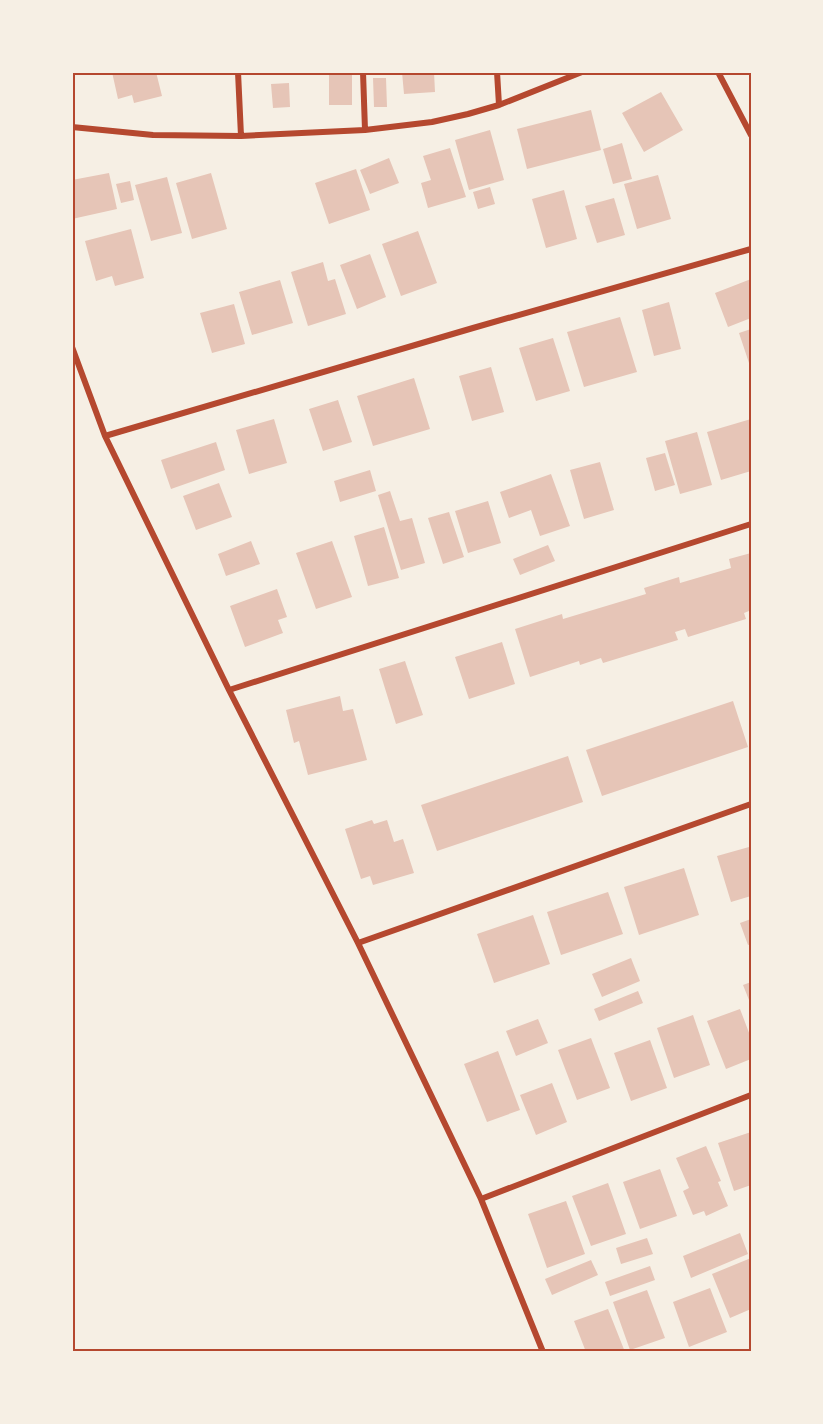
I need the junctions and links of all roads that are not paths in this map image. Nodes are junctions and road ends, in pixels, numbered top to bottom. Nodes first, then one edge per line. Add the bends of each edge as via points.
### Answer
1 (238, 72) edge
2 (363, 72) edge
3 (497, 72) edge
4 (582, 72) edge
5 (718, 72) edge
6 (499, 105) junction
7 (72, 127) edge
8 (364, 130) junction
9 (751, 135) edge
10 (241, 136) junction
11 (751, 249) edge
12 (72, 347) edge
13 (105, 436) junction
14 (751, 524) edge
15 (229, 690) junction
16 (751, 804) edge
17 (358, 943) junction
18 (751, 1095) edge
19 (481, 1199) junction
20 (543, 1352) edge

1 - 10 street
2 - 8 street
3 - 6 street
4 - 6 street
5 - 9 street
6 - 8 street via 432,122
7 - 10 street via 153,135
8 - 10 street
11 - 13 street
12 - 13 street
13 - 15 street
14 - 15 street
15 - 17 street
16 - 17 street
17 - 19 street
18 - 19 street
19 - 20 street

